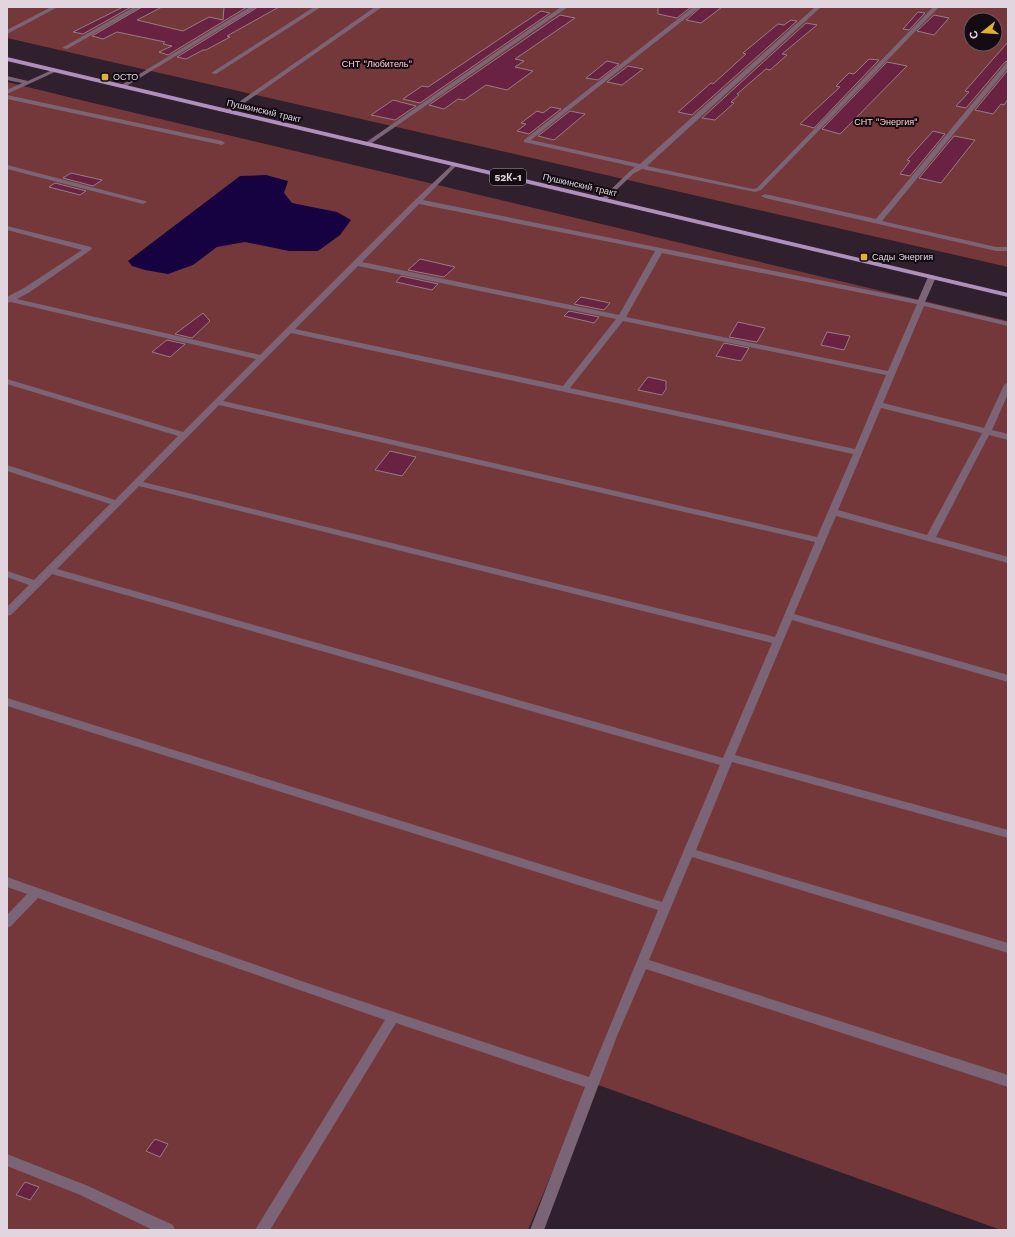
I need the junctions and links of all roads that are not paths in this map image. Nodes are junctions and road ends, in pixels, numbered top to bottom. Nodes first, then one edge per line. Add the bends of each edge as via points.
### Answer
1 (55, 7) edge
2 (138, 7) edge
3 (254, 7) edge
4 (318, 7) edge
5 (379, 7) edge
6 (565, 7) edge
7 (697, 7) edge
8 (818, 7) edge
9 (936, 7) edge
10 (7, 32) edge
11 (66, 48) dead end
12 (7, 60) edge
13 (1008, 64) edge
14 (54, 71) junction
15 (214, 73) dead end
16 (7, 78) edge
17 (26, 82) junction
18 (122, 87) junction
19 (7, 92) edge
20 (7, 97) edge
21 (228, 112) junction
22 (222, 144) dead end
23 (367, 144) junction
24 (454, 165) junction
25 (642, 166) junction
26 (7, 167) edge
27 (765, 196) dead end
28 (603, 200) junction
29 (417, 201) junction
30 (143, 202) dead end
31 (878, 221) junction
32 (7, 228) edge
33 (1008, 249) edge
34 (660, 250) junction
35 (356, 263) junction
36 (932, 277) junction
37 (1008, 295) edge
38 (8, 300) edge
39 (921, 303) junction
40 (622, 317) junction
41 (1008, 324) edge
42 (289, 330) junction
43 (261, 358) junction
44 (892, 374) junction
45 (7, 381) edge
46 (1008, 385) edge
47 (565, 389) junction
48 (217, 402) junction
49 (878, 405) junction
50 (987, 432) junction
51 (184, 435) junction
52 (1008, 437) edge
53 (858, 452) junction
54 (7, 468) edge
55 (137, 483) junction
56 (116, 503) junction
57 (833, 512) junction
58 (930, 538) junction
59 (821, 541) junction
60 (1008, 560) edge
61 (50, 570) junction
62 (7, 574) edge
63 (36, 584) junction
64 (7, 613) edge
65 (789, 616) junction
66 (778, 641) junction
67 (1008, 679) edge
68 (7, 702) edge
69 (728, 760) junction
70 (1008, 834) edge
71 (689, 852) junction
72 (7, 882) edge
73 (36, 892) junction
74 (665, 908) junction
75 (7, 924) edge
76 (1008, 948) edge
77 (642, 963) junction
78 (393, 1017) junction
79 (1008, 1081) edge
80 (592, 1084) junction
81 (7, 1160) edge
82 (168, 1230) edge
83 (262, 1230) edge
84 (537, 1230) edge

1 - 10 street
2 - 11 street
3 - 18 street
4 - 15 street
5 - 21 street
6 - 23 street
7 - 25 street via 526,141
8 - 25 street
9 - 25 street via 753,192
12 - 14 main road, Пушкинский тракт / 52К-1
13 - 31 street
14 - 17 street
14 - 18 main road, Пушкинский тракт / 52К-1
16 - 17 street
17 - 19 street
18 - 21 main road, Пушкинский тракт / 52К-1
20 - 22 street
21 - 23 main road, Пушкинский тракт / 52К-1
23 - 24 main road, Пушкинский тракт / 52К-1
24 - 28 main road, Пушкинский тракт / 52К-1
24 - 29 street
25 - 28 street via 631,172
26 - 30 street
27 - 31 street
28 - 36 main road, Пушкинский тракт / 52К-1
29 - 34 street
29 - 35 street
31 - 33 street via 996,249
32 - 38 street via 88,250
34 - 39 street
34 - 40 street
35 - 40 street
35 - 42 street
36 - 37 main road, Пушкинский тракт / 52К-1
36 - 39 street
38 - 43 street
39 - 41 street
39 - 44 street
40 - 44 street
40 - 47 street
42 - 43 street
42 - 47 street
43 - 48 street
44 - 49 street
45 - 51 street
46 - 50 street
47 - 53 street
48 - 51 street
48 - 59 street
49 - 50 street
49 - 53 street
50 - 52 street
50 - 58 street
51 - 55 street
53 - 57 street
54 - 56 street
55 - 56 street
55 - 66 street
56 - 61 street
57 - 58 street
57 - 59 street
58 - 60 street
59 - 65 street
61 - 63 street
61 - 69 street
62 - 63 street
63 - 64 street
65 - 66 street
65 - 67 street
66 - 69 street
68 - 74 street
69 - 70 street
69 - 71 street
71 - 74 street
71 - 76 street
72 - 73 street
73 - 75 street
73 - 78 street
74 - 77 street
77 - 79 street
77 - 80 street
78 - 80 street
78 - 83 street
80 - 84 street
81 - 82 street via 83,1190

